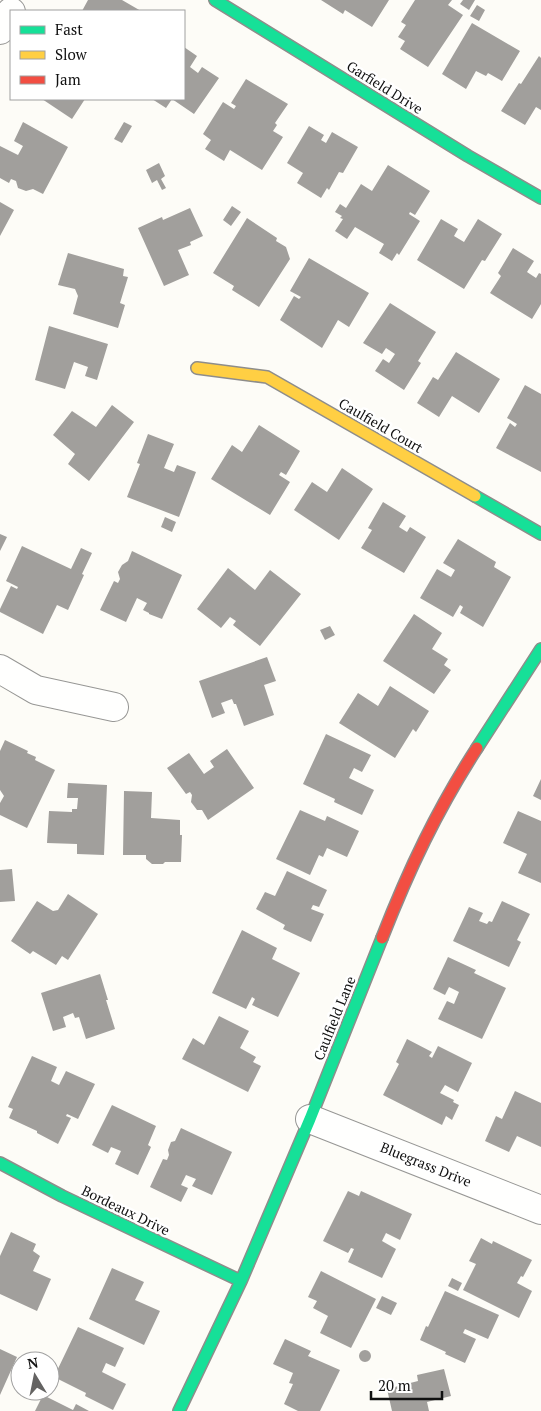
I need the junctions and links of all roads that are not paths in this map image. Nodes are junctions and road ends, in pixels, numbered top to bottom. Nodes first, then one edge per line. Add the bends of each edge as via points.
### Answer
1 (215, 0) edge
2 (10, 14) edge
3 (0, 30) edge
4 (541, 198) edge
5 (196, 368) dead end
6 (541, 534) edge
7 (541, 649) edge
8 (0, 669) edge
9 (114, 706) dead end
10 (310, 1119) junction
11 (0, 1163) edge
12 (541, 1210) edge
13 (241, 1281) junction
14 (179, 1411) edge

1 - 4 street, Garfield Drive
2 - 3 street
5 - 6 street, Caulfield Court via 267,377
7 - 10 street, Caulfield Lane via 452,787 427,833 402,887
8 - 9 street via 36,690
10 - 12 street, Bluegrass Drive
10 - 13 street, Caulfield Lane
11 - 13 street, Bordeaux Drive
13 - 14 street, Caulfield Lane

